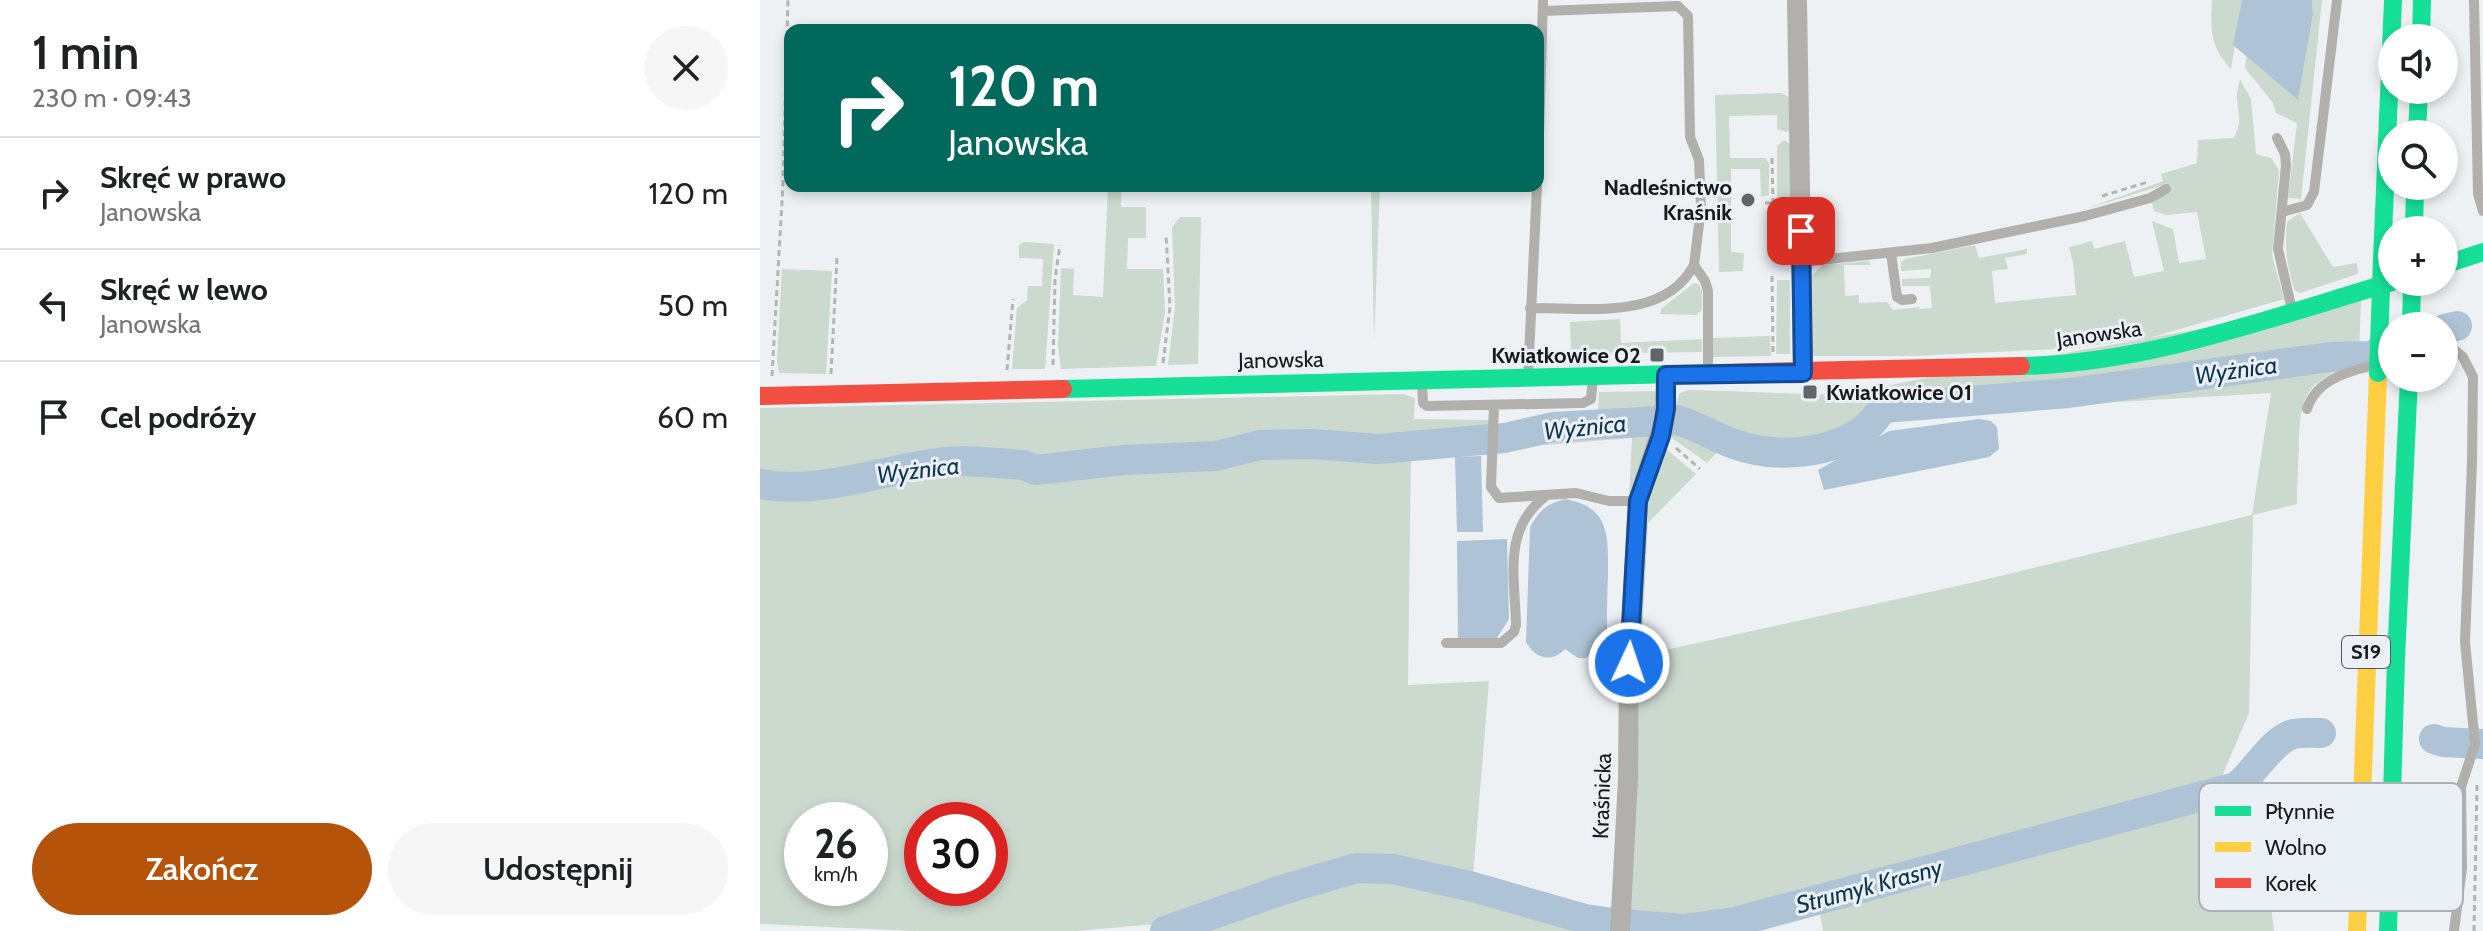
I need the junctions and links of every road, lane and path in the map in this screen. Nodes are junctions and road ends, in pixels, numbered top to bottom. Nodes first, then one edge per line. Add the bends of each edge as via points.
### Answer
1 (788, 0) edge
2 (1797, 0) edge
3 (2337, 0) edge
4 (2393, 0) edge
5 (2422, 0) edge
6 (2474, 0) edge
7 (1674, 3) edge
8 (1543, 5) edge
9 (787, 24) edge
10 (2421, 24) edge
11 (2277, 138) dead end
12 (784, 147) edge
13 (1772, 158) dead end
14 (2166, 189) dead end
15 (1537, 192) edge
16 (1765, 203) dead end
17 (1773, 203) junction
18 (1788, 203) dead end
19 (2483, 211) edge
20 (2282, 212) junction
21 (1166, 234) dead end
22 (1060, 245) dead end
23 (2483, 252) edge
24 (1891, 253) junction
25 (837, 258) dead end
26 (2458, 260) edge
27 (1801, 262) junction
28 (1694, 265) junction
29 (1772, 276) dead end
30 (2378, 286) edge
31 (1013, 299) dead end
32 (1912, 299) dead end
33 (1530, 308) junction
34 (2293, 312) junction
35 (2383, 312) edge
36 (1773, 352) dead end
37 (2458, 353) edge
38 (2378, 368) edge
39 (1803, 373) junction
40 (1666, 375) junction
41 (1708, 375) junction
42 (1593, 377) junction
43 (1528, 379) junction
44 (1422, 381) junction
45 (1162, 387) junction
46 (1052, 389) junction
47 (1006, 390) junction
48 (2384, 392) edge
49 (2408, 392) edge
50 (829, 394) junction
51 (767, 395) edge
52 (1494, 405) junction
53 (2307, 409) dead end
54 (1661, 436) junction
55 (1700, 469) dead end
56 (1548, 495) junction
57 (1638, 501) junction
58 (1446, 643) dead end
59 (2362, 772) junction
60 (2391, 773) junction
61 (2362, 783) edge
62 (2391, 783) edge
63 (2462, 783) edge
64 (2358, 911) edge
65 (2388, 911) edge
66 (2457, 911) edge
67 (1620, 931) edge
68 (2357, 931) edge
69 (2388, 931) edge
70 (2454, 931) edge

1 - 9 path
2 - 27 street
3 - 20 lane via 2314,192 2307,205
4 - 35 main road, S19, bridge
5 - 10 main road
6 - 19 lane via 2478,194
7 - 8 lane
7 - 28 lane via 1688,16 1690,137 1699,160 1701,222
11 - 20 lane via 2286,165
12 - 51 path
13 - 17 path
14 - 24 lane via 2085,216
15 - 33 lane
16 - 17 path
17 - 18 path
20 - 34 lane via 2278,249
21 - 45 path via 1170,307
22 - 46 path
23 - 26 main road
24 - 27 lane
24 - 32 lane via 1897,297
25 - 50 path
27 - 39 street
28 - 33 lane via 1683,281 1650,303
28 - 41 lane via 1708,291
29 - 36 path
30 - 34 main road, Janowska
31 - 47 path
33 - 43 lane
34 - 39 main road, Janowska via 2169,348 2101,360
37 - 63 lane via 2473,377 2465,642 2475,737
38 - 53 lane via 2353,370 2329,381
39 - 41 main road, Janowska
40 - 41 main road, Janowska
40 - 42 main road, Janowska
40 - 54 street, Kraśnicka
42 - 43 main road, Janowska
42 - 52 lane via 1588,402
43 - 44 main road, Janowska
44 - 45 main road, Janowska
44 - 52 lane via 1427,406
45 - 46 main road, Janowska
46 - 47 main road, Janowska
47 - 50 main road, Janowska
48 - 59 main road, S19
49 - 60 main road, S19
50 - 51 main road, Janowska
52 - 56 lane via 1491,487 1499,498
54 - 55 path
54 - 57 street, Kraśnicka
56 - 57 lane
56 - 58 lane via 1529,511 1516,535 1514,632 1501,643
57 - 67 street, Kraśnicka
59 - 60 lane
59 - 61 main road, S19
60 - 62 main road, S19
64 - 68 main road, S19
65 - 69 main road, S19
66 - 70 lane

